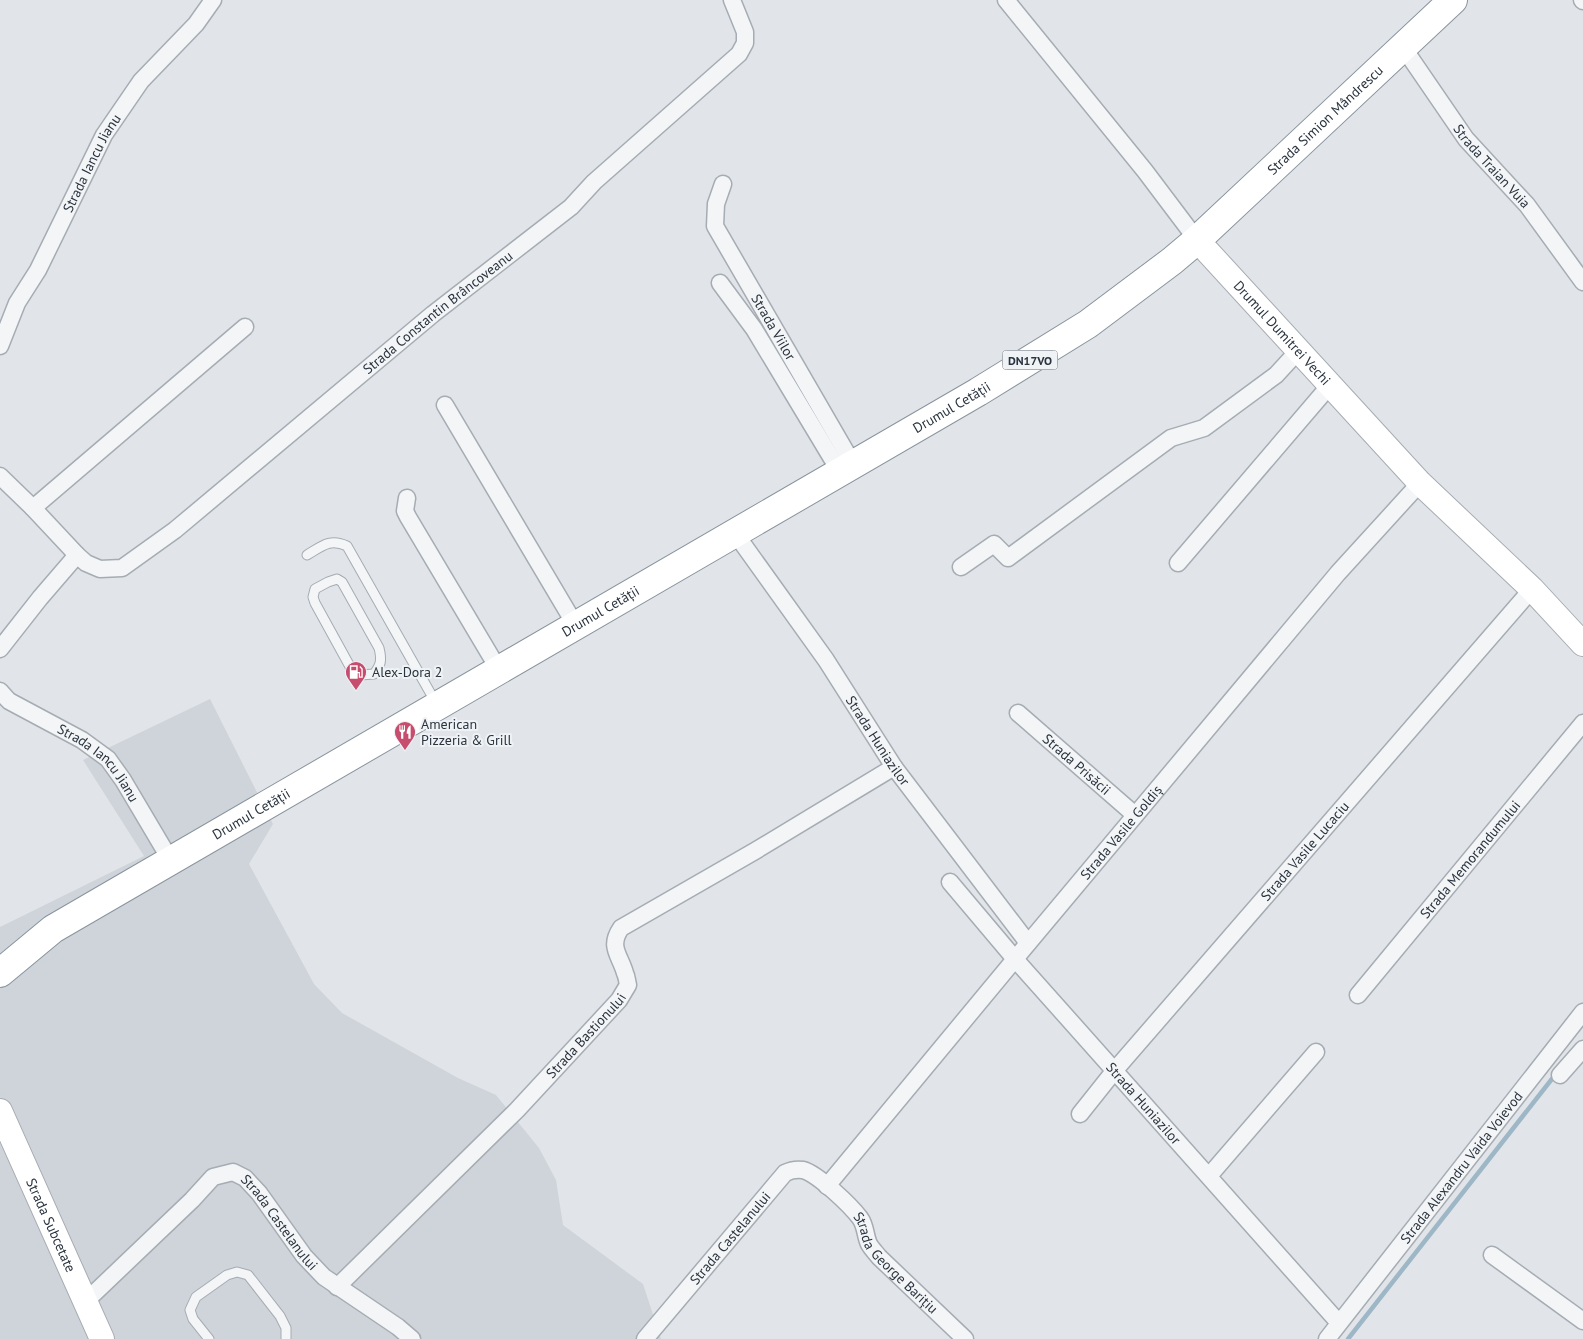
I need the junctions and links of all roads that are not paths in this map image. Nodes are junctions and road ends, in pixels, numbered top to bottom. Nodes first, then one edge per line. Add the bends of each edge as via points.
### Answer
1 (213, 0) edge
2 (732, 0) edge
3 (1006, 0) edge
4 (1454, 0) edge
5 (1404, 47) junction
6 (723, 184) dead end
7 (1197, 240) junction
8 (1583, 282) edge
9 (720, 283) dead end
10 (245, 328) dead end
11 (0, 346) edge
12 (1299, 350) junction
13 (1330, 384) junction
14 (445, 405) dead end
15 (847, 468) junction
16 (0, 476) edge
17 (1420, 483) junction
18 (407, 498) dead end
19 (33, 508) junction
20 (735, 533) junction
21 (77, 555) junction
22 (307, 555) dead end
23 (1178, 563) dead end
24 (961, 567) dead end
25 (1532, 589) junction
26 (576, 626) junction
27 (1583, 644) edge
28 (0, 649) edge
29 (499, 670) junction
30 (374, 674) joint
31 (0, 691) edge
32 (438, 706) junction
33 (1018, 713) dead end
34 (1583, 723) edge
35 (894, 767) junction
36 (1135, 815) junction
37 (171, 861) junction
38 (950, 882) dead end
39 (1028, 944) junction
40 (1015, 959) junction
41 (0, 973) edge
42 (1358, 994) dead end
43 (1583, 1012) edge
44 (1583, 1049) edge
45 (1316, 1052) dead end
46 (1115, 1070) junction
47 (1560, 1075) dead end
48 (0, 1111) edge
49 (1080, 1114) dead end
50 (1209, 1176) junction
51 (828, 1186) junction
52 (1492, 1255) dead end
53 (337, 1287) junction
54 (85, 1302) junction
55 (1583, 1321) edge
56 (1339, 1323) junction
57 (102, 1339) edge
58 (209, 1339) edge
59 (286, 1339) edge
60 (412, 1339) edge
61 (645, 1339) edge
62 (965, 1339) edge
63 (1327, 1339) edge

1 - 11 street, Strada Iancu Jianu via 196,24 141,81 104,135 38,270 17,303
2 - 21 street, Strada Constantin Brâncoveanu via 745,32 745,43 739,54 594,182 571,207 434,314 174,530 122,568 100,569
3 - 7 street, Drumul Dumitrei Vechi via 1145,170
4 - 5 highway, Strada Simion Mândrescu / DN17VO
5 - 7 highway, Strada Simion Mândrescu / DN17VO
5 - 8 street, Strada Traian Vuia via 1466,139 1527,205
6 - 15 street, Strada Viilor via 716,204 715,226
7 - 12 street, Drumul Dumitrei Vechi
7 - 15 highway, Drumul Cetății / DN17VO via 1088,324
9 - 15 street
10 - 19 street
12 - 13 street, Drumul Dumitrei Vechi
12 - 24 street via 1276,375 1204,428 1171,438 1008,558 994,544
13 - 17 street, Drumul Dumitrei Vechi
13 - 23 street
14 - 26 street
15 - 20 highway, Drumul Cetății / DN17VO
16 - 19 street
17 - 25 street, Drumul Dumitrei Vechi
17 - 36 street, Strada Vasile Goldiș via 1338,573
18 - 29 street via 405,511 408,517
19 - 21 street
20 - 26 highway, Drumul Cetății / DN17VO
20 - 35 street, Strada Huniazilor via 826,660
21 - 28 street
22 - 32 lane via 333,541 347,546
25 - 27 street, Drumul Dumitrei Vechi
25 - 46 street, Strada Vasile Lucaciu
26 - 29 highway, Drumul Cetății / DN17VO
29 - 32 highway, Drumul Cetății / DN17VO
30 - 30 lane via 382,657 379,648 342,582 337,579 315,589 315,603 354,672
31 - 37 street, Strada Iancu Jianu via 9,701 82,740 108,758
32 - 37 highway, Drumul Cetății / DN17VO
33 - 36 street, Strada Prisăcii
34 - 42 street, Strada Memorandumului
35 - 39 street, Strada Huniazilor
35 - 53 street, Strada Bastionului via 621,928 615,937 616,953 628,985 619,1000 517,1110
36 - 39 street, Strada Vasile Goldiș
37 - 41 highway, Drumul Cetății / DN17VO via 53,929
38 - 40 street, Strada Huniazilor
39 - 40 street, Strada Vasile Goldiș
40 - 46 street, Strada Huniazilor
40 - 51 street, Strada Vasile Goldiș
43 - 56 street, Strada Alexandru Vaida Voievod
44 - 47 street
45 - 50 street
46 - 49 street, Strada Vasile Lucaciu
46 - 50 street, Strada Huniazilor
48 - 54 street, Strada Subcetate
50 - 56 street, Strada Huniazilor
51 - 61 street, Strada Castelanului via 805,1171 794,1169 784,1173
51 - 62 street, Strada George Barițiu via 861,1219 869,1245
52 - 55 street
53 - 54 street, Strada Castelanului via 304,1256 259,1193 245,1178 233,1172 213,1176
53 - 60 street, Strada Castelanului
54 - 57 street, Strada Subcetate
56 - 63 street, Strada Alexandru Vaida Voievod
58 - 59 lane via 192,1319 190,1310 196,1297 227,1275 237,1272 248,1275 280,1316 286,1328

